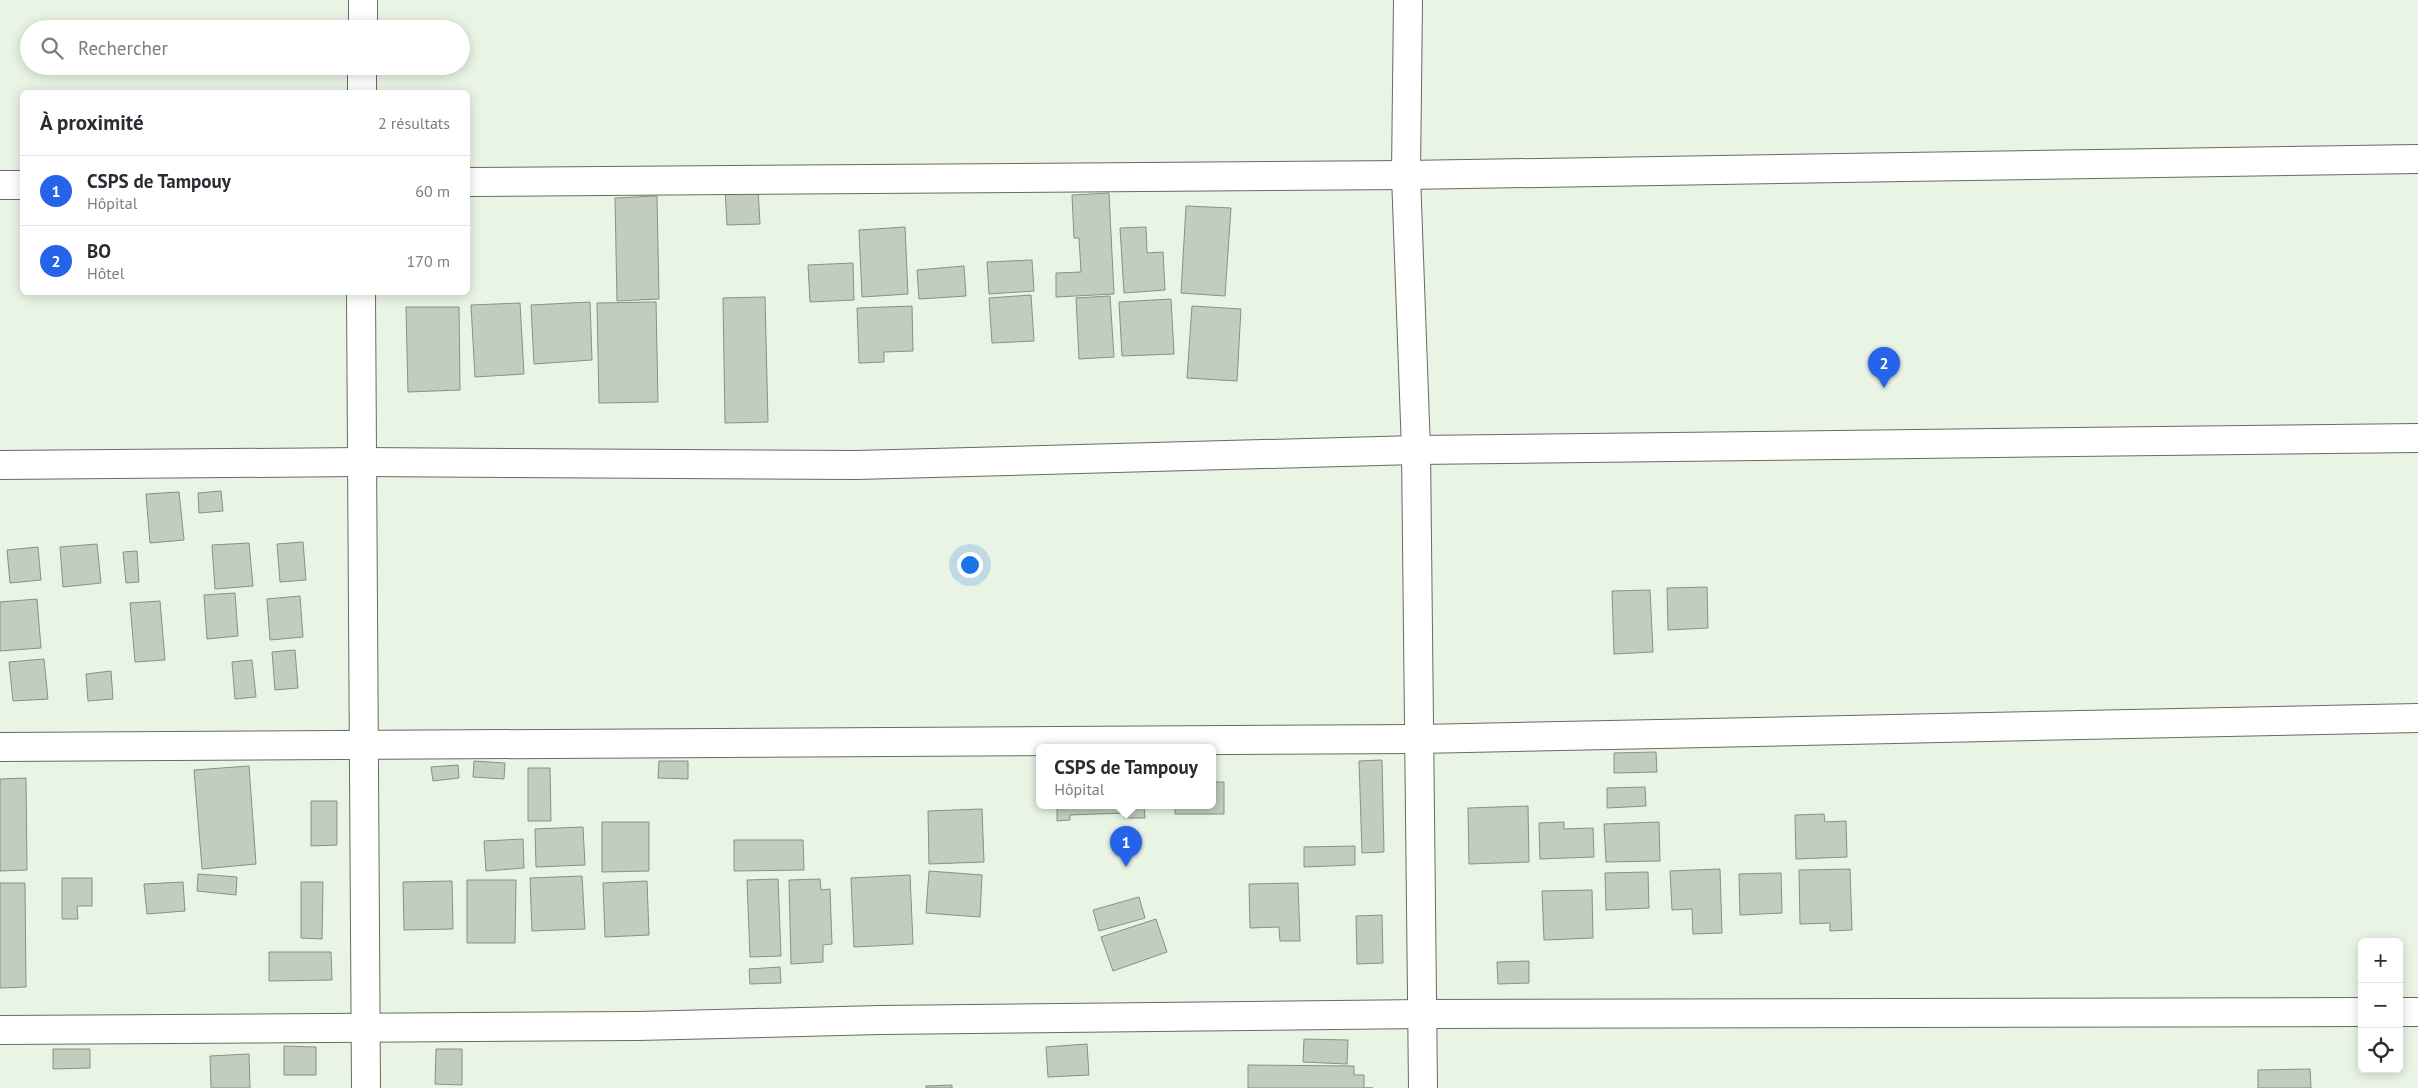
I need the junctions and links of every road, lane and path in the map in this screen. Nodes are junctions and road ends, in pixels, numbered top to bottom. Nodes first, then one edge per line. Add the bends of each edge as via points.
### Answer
1 (363, 0) edge
2 (1408, 0) edge
3 (363, 20) edge
4 (362, 75) edge
5 (362, 90) edge
6 (2418, 159) edge
7 (1406, 175) junction
8 (470, 182) edge
9 (0, 185) edge
10 (20, 185) edge
11 (361, 295) edge
12 (2418, 438) edge
13 (1416, 450) junction
14 (361, 462) junction
15 (0, 465) edge
16 (2418, 718) edge
17 (1419, 738) junction
18 (366, 746) junction
19 (0, 747) edge
20 (2358, 1012) edge
21 (2403, 1012) edge
22 (2418, 1012) edge
23 (1423, 1014) junction
24 (366, 1028) junction
25 (0, 1030) edge
26 (366, 1088) edge
27 (1423, 1088) edge

1 - 3 street
2 - 7 street
4 - 5 street
6 - 7 street
7 - 8 street
7 - 13 street
9 - 10 street
11 - 14 street
12 - 13 street
13 - 14 street via 856,464
13 - 17 street
14 - 15 street
14 - 18 street
16 - 17 street
17 - 18 street
17 - 23 street
18 - 19 street
18 - 24 street
20 - 23 street
21 - 22 street
23 - 24 street
23 - 27 street
24 - 25 street
24 - 26 street

